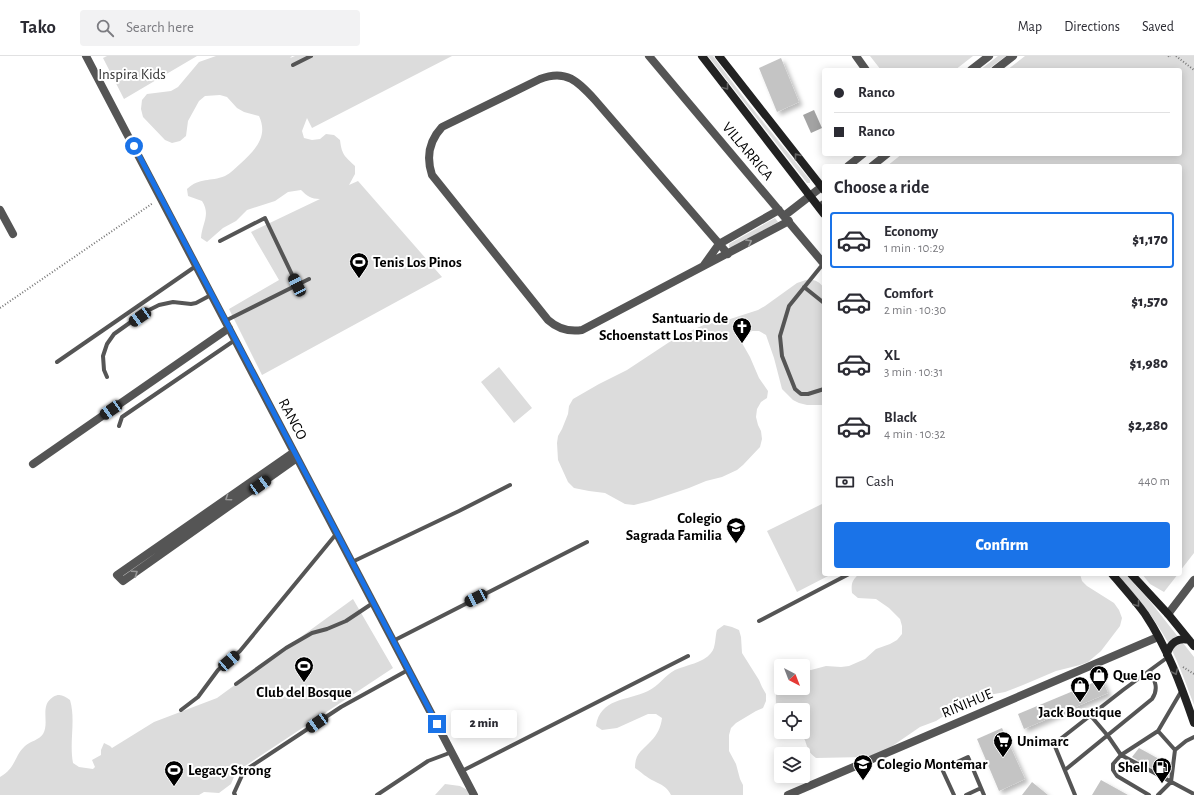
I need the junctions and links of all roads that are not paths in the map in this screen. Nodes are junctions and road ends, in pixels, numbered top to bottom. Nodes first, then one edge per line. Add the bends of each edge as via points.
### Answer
1 (86, 56) edge
2 (311, 56) edge
3 (649, 56) edge
4 (702, 56) edge
5 (719, 56) edge
6 (856, 56) edge
7 (989, 56) edge
8 (1013, 56) edge
9 (293, 65) dead end
10 (865, 68) edge
11 (974, 68) edge
12 (998, 68) edge
13 (860, 156) edge
14 (884, 156) edge
15 (850, 164) edge
16 (874, 164) edge
17 (822, 187) edge
18 (822, 189) edge
19 (810, 196) junction
20 (822, 208) edge
21 (0, 210) edge
22 (784, 216) junction
23 (13, 234) dead end
24 (220, 241) dead end
25 (719, 244) junction
26 (728, 254) junction
27 (822, 262) edge
28 (196, 266) junction
29 (822, 266) edge
30 (702, 267) junction
31 (309, 280) dead end
32 (297, 285) junction
33 (804, 287) junction
34 (212, 295) junction
35 (822, 301) edge
36 (227, 324) junction
37 (236, 340) junction
38 (58, 362) dead end
39 (107, 377) dead end
40 (822, 390) edge
41 (119, 426) dead end
42 (296, 455) junction
43 (33, 464) dead end
44 (510, 485) dead end
45 (337, 534) junction
46 (587, 542) dead end
47 (352, 562) junction
48 (845, 576) edge
49 (1114, 576) edge
50 (1133, 576) edge
51 (1194, 580) edge
52 (373, 603) junction
53 (1168, 614) junction
54 (759, 621) dead end
55 (1158, 637) junction
56 (394, 641) junction
57 (1192, 643) edge
58 (688, 656) dead end
59 (1168, 656) junction
60 (409, 670) junction
61 (1150, 671) junction
62 (236, 684) dead end
63 (1182, 690) junction
64 (181, 710) dead end
65 (1091, 716) junction
66 (1194, 723) edge
67 (1158, 731) junction
68 (1108, 736) junction
69 (1194, 737) edge
70 (1175, 750) junction
71 (452, 752) junction
72 (1122, 755) junction
73 (1065, 770) junction
74 (462, 771) junction
75 (1172, 782) junction
76 (981, 788) junction
77 (1194, 794) edge
78 (234, 795) edge
79 (377, 795) edge
80 (474, 795) edge
81 (788, 795) edge
82 (954, 795) edge
83 (966, 795) edge
84 (984, 795) edge
85 (1076, 795) edge
86 (1149, 795) edge
87 (1158, 795) edge

1 - 28 street, RANCO
2 - 9 lane
3 - 22 street, VILLARRICA
4 -> 19 main road
17 -> 5 main road
6 - 10 street
7 - 11 street
8 - 12 street
13 - 15 street
14 - 16 street
18 - 19 street
19 - 20 main road
19 - 22 street
21 - 23 street
22 - 25 street
26 -> 22 street
22 - 27 street, VILLARRICA
24 - 32 lane via 265,218
25 - 26 street
25 - 30 street
25 - 30 street via 595,100 571,78 553,75 540,79 442,127 434,136 428,152 432,175 548,320 561,329 582,330
26 - 30 street
28 - 34 street, RANCO
28 - 38 lane
29 - 33 lane
31 - 32 lane
32 - 36 lane
33 - 35 lane
33 - 40 lane via 789,306 780,336 782,356 798,392 808,394
34 - 36 street, RANCO
34 - 39 lane via 191,304 173,302 158,305 114,334 107,344 104,356
36 - 37 street, RANCO
36 - 43 street
37 - 41 lane via 122,417
37 - 42 street, RANCO
42 -> 42 street via 117,575 122,582
42 - 45 street, RANCO
44 - 47 lane
45 - 47 street, RANCO
45 - 64 lane via 240,651 218,670 198,697
46 - 56 lane
47 - 52 street, RANCO
48 - 54 lane
49 -> 55 main road via 1142,610
50 - 53 main road
51 - 53 street
52 - 56 street, RANCO
52 - 62 lane via 346,621 312,633 286,648
53 - 57 main road
55 - 59 main road
55 - 81 street, RIÑIHUE
56 - 60 street, RANCO
57 - 59 main road via 1181,639 1174,642 1168,650
58 - 74 lane
59 - 61 lane
59 -> 63 main road
60 - 71 street, RANCO
60 - 78 lane via 341,707 244,771
61 - 65 lane
61 - 68 lane via 1156,685 1156,693 1150,702
63 - 66 main road
63 - 67 lane
65 - 68 lane
65 - 73 lane via 1054,744
67 - 70 lane
67 - 72 lane
68 - 72 lane
68 - 73 lane
69 - 70 lane
70 - 75 lane
71 - 74 street, RANCO
71 - 79 lane via 428,761
72 - 75 lane
72 - 86 lane via 1113,764 1115,773
73 - 85 lane
74 - 80 street, RANCO
75 - 77 lane
75 - 87 lane
76 - 82 lane via 968,757 942,769
76 - 83 lane
76 - 84 lane

